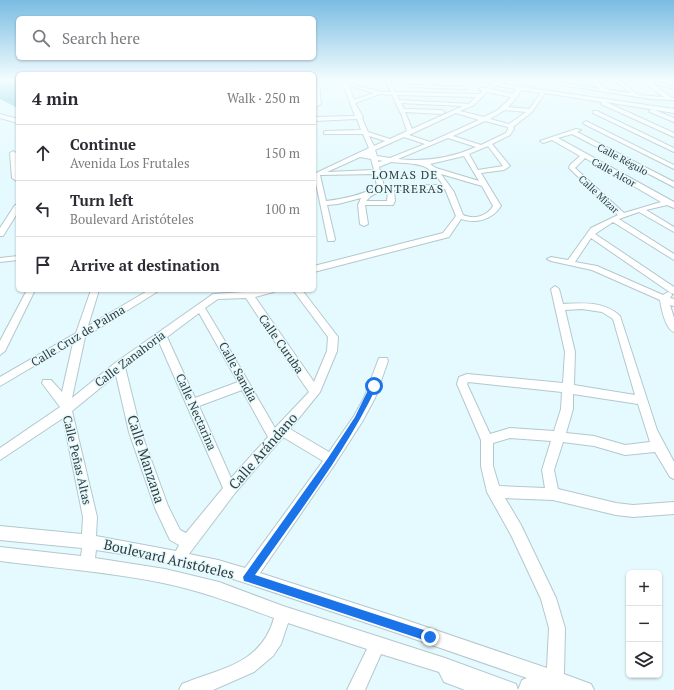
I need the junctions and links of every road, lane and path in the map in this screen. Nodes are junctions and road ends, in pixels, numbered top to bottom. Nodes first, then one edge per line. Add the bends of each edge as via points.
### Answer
1 (357, 112) edge
2 (403, 112) edge
3 (430, 112) edge
4 (431, 112) edge
5 (456, 112) edge
6 (457, 112) edge
7 (497, 112) edge
8 (529, 112) edge
9 (595, 112) joint
10 (626, 112) edge
11 (656, 112) edge
12 (442, 115) junction
13 (0, 116) edge
14 (405, 116) junction
15 (360, 117) junction
16 (316, 119) edge
17 (16, 120) edge
18 (484, 120) junction
19 (674, 120) edge
20 (586, 123) junction
21 (510, 126) junction
22 (366, 132) junction
23 (573, 132) junction
24 (326, 133) dead end
25 (408, 134) junction
26 (674, 135) edge
27 (448, 136) junction
28 (553, 138) junction
29 (391, 141) junction
30 (543, 141) dead end
31 (488, 143) junction
32 (430, 144) junction
33 (480, 147) junction
34 (372, 150) junction
35 (674, 150) edge
36 (13, 153) dead end
37 (465, 153) junction
38 (360, 155) junction
39 (404, 155) junction
40 (584, 156) junction
41 (374, 157) junction
42 (390, 160) junction
43 (424, 162) junction
44 (674, 167) edge
45 (436, 170) junction
46 (377, 171) junction
47 (476, 172) junction
48 (316, 174) edge
49 (16, 179) edge
50 (484, 185) junction
51 (674, 185) edge
52 (446, 187) junction
53 (381, 188) junction
54 (392, 189) junction
55 (399, 189) junction
56 (366, 195) junction
57 (338, 202) junction
58 (323, 203) junction
59 (672, 203) edge
60 (361, 204) junction
61 (16, 210) edge
62 (640, 210) junction
63 (460, 216) junction
64 (623, 216) junction
65 (615, 220) junction
66 (364, 224) dead end
67 (674, 230) edge
68 (0, 234) edge
69 (590, 234) junction
70 (330, 239) dead end
71 (16, 258) edge
72 (674, 258) edge
73 (551, 259) dead end
74 (0, 260) edge
75 (571, 262) junction
76 (316, 268) edge
77 (555, 289) dead end
78 (673, 291) edge
79 (30, 292) edge
80 (94, 292) edge
81 (153, 292) edge
82 (262, 292) edge
83 (299, 292) edge
84 (219, 293) edge
85 (249, 295) junction
86 (664, 299) junction
87 (674, 303) edge
88 (559, 307) junction
89 (200, 308) junction
90 (674, 329) edge
91 (80, 334) junction
92 (161, 335) junction
93 (0, 351) edge
94 (383, 361) dead end
95 (119, 366) junction
96 (0, 382) edge
97 (47, 383) dead end
98 (245, 384) junction
99 (567, 388) junction
100 (315, 392) junction
101 (642, 400) junction
102 (192, 404) junction
103 (65, 407) junction
104 (277, 433) junction
105 (558, 436) junction
106 (487, 440) junction
107 (658, 446) junction
108 (0, 455) edge
109 (331, 460) junction
110 (674, 473) edge
111 (230, 489) junction
112 (494, 492) junction
113 (553, 494) junction
114 (674, 508) edge
115 (0, 533) edge
116 (90, 542) junction
117 (188, 542) junction
118 (0, 554) edge
119 (179, 559) junction
120 (88, 563) junction
121 (248, 577) junction
122 (283, 614) junction
123 (377, 645) junction
124 (445, 666) junction
125 (563, 686) edge
126 (188, 690) edge
127 (356, 690) edge
128 (489, 690) edge
129 (510, 690) edge
130 (527, 690) edge

1 - 15 street
2 - 14 street
3 - 14 street
4 - 12 street
5 - 12 street
6 - 18 street
7 - 18 street
8 - 21 street
9 - 20 street
9 - 35 street
10 - 26 street
11 - 19 street
12 - 25 street
13 - 17 street
14 - 25 street
15 - 16 street
15 - 22 street
18 - 21 street
18 - 27 street
20 - 23 street
20 - 44 street
21 - 31 street via 508,134
22 - 24 street
22 - 29 street
22 - 34 street
23 - 28 street
23 - 51 street, Calle Régulo
25 - 29 street
25 - 32 street
27 - 32 street
27 - 33 street
28 - 30 street
28 - 40 street, Calle Alcor
29 - 34 street
31 - 33 street
31 - 47 street via 505,162 506,168
32 - 39 street
33 - 37 street
34 - 38 street
34 - 41 street
36 - 49 street
37 - 43 street via 438,161
37 - 47 street
38 - 41 street
38 - 48 street
39 - 42 street
39 - 43 street
40 - 59 street, Calle Alcor
40 - 64 street, Calle Mizar via 572,168
41 - 42 street
41 - 46 street
42 - 43 street
42 - 46 street
43 - 45 street
45 - 50 street
45 - 52 street
46 - 48 street
46 - 53 street
46 - 55 street
47 - 50 street
48 - 58 street
50 - 63 street via 497,206 495,210 479,219 466,219
52 - 55 street
52 - 63 street
53 - 54 street
53 - 56 street
54 - 55 street
54 - 60 street via 390,203
56 - 57 street
56 - 60 street
57 - 58 street
57 - 60 street
58 - 70 street
59 - 62 street
60 - 66 street
61 - 68 street
62 - 64 street
62 - 67 street
63 - 76 street via 446,235
64 - 65 street
65 - 69 street
65 - 72 street
69 - 75 street
69 - 78 street
71 - 74 street
73 - 75 street
75 - 86 street via 609,274
77 - 88 street
78 - 86 street
79 - 93 street
80 - 91 street, Calle Peñas Altas
81 - 91 street, Calle Cruz de Palma
82 - 85 street, Calle Zanahoria
83 - 100 street, Calle Arándano via 333,337 332,351
84 - 85 street, Calle Zanahoria
84 - 89 street, Calle Zanahoria
85 - 100 street, Calle Curuba
86 - 87 street
86 - 90 street
88 - 99 street via 570,352
88 - 101 street via 596,307 613,313 617,318
89 - 92 street, Calle Zanahoria
89 - 98 street, Calle Sandia
91 - 96 street, Calle Cruz de Palma
91 - 103 street, Calle Peñas Altas
92 - 95 street, Calle Zanahoria
92 - 102 street, Calle Nectarina
94 - 109 street via 369,398
95 - 103 street, Calle Zanahoria
95 - 117 street, Calle Manzana via 135,432 162,508 174,536
97 - 103 street
98 - 102 street
98 - 104 street, Calle Sandia
99 - 101 street via 622,399
99 - 105 street via 567,409
99 - 106 street via 467,378 463,380 462,384
100 - 104 street, Calle Arándano
101 - 107 street
102 - 111 street, Calle Nectarina
103 - 108 street, Calle Zanahoria
103 - 116 street, Calle Peñas Altas via 90,517
104 - 109 street
104 - 111 street, Calle Arándano
105 - 106 street via 510,433
105 - 107 street via 594,441 625,450
105 - 113 street via 548,470
106 - 112 street via 487,466
107 - 110 street
109 - 121 street
111 - 117 street, Calle Arándano
112 - 113 street
112 - 125 street via 516,530 548,598 557,628
113 - 114 street via 633,511
115 - 116 street, Boulevard Aristóteles
116 - 119 street, Boulevard Aristóteles
116 - 120 street, Calle Peñas Altas
117 - 119 street, Calle Arándano
118 - 120 street, Boulevard Aristóteles
119 - 121 street, Boulevard Aristóteles via 218,567
120 - 122 street, Boulevard Aristóteles via 165,576 204,586
121 - 125 street, Boulevard Aristóteles via 400,626
122 - 123 street, Boulevard Aristóteles
122 - 126 street via 274,641 258,658 218,681
123 - 124 street, Boulevard Aristóteles
123 - 127 street
124 - 128 street via 450,676
124 - 129 street, Boulevard Aristóteles
125 - 130 street via 533,684 528,686

